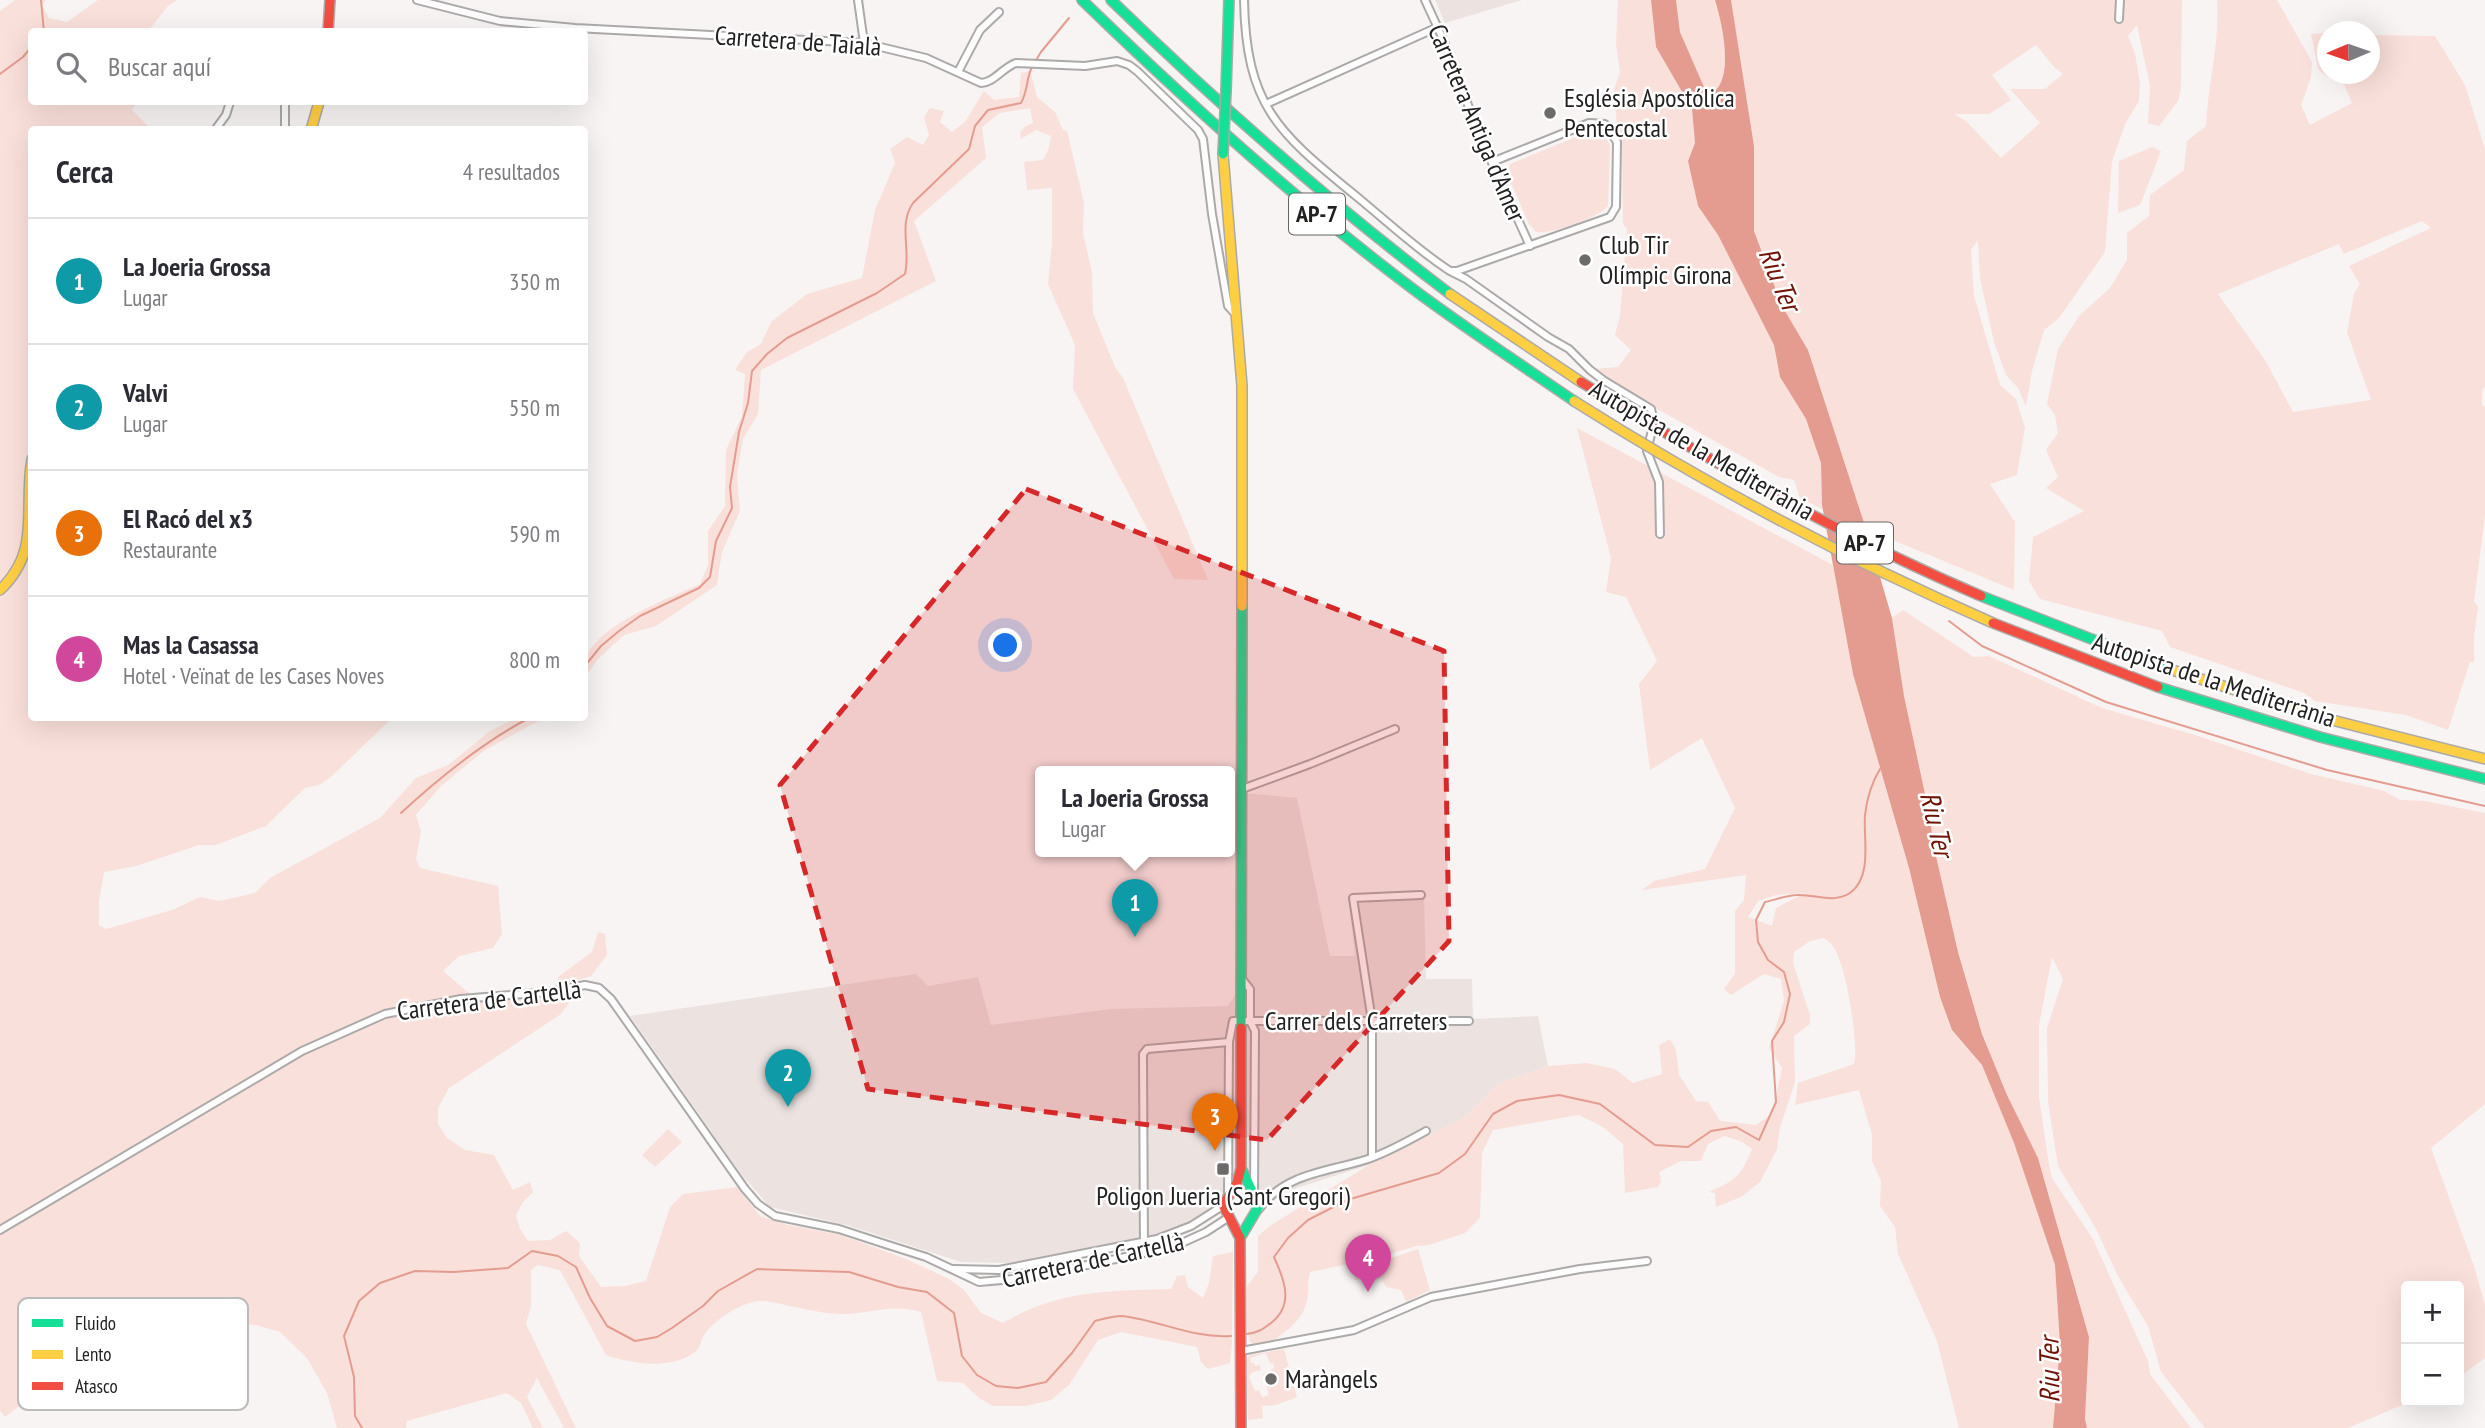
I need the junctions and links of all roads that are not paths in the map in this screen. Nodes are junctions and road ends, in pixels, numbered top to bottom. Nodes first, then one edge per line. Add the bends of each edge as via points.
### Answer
1 (330, 0) edge
2 (417, 0) edge
3 (858, 0) edge
4 (1082, 0) edge
5 (1111, 0) edge
6 (1229, 0) edge
7 (1244, 0) edge
8 (1425, 0) edge
9 (2120, 0) edge
10 (999, 12) dead end
11 (2119, 19) dead end
12 (1438, 27) junction
13 (328, 28) edge
14 (864, 43) junction
15 (958, 72) junction
16 (1266, 104) junction
17 (229, 105) edge
18 (285, 105) edge
19 (319, 105) edge
20 (218, 126) edge
21 (285, 126) edge
22 (312, 126) edge
23 (1492, 162) junction
24 (1530, 246) junction
25 (1450, 271) junction
26 (1238, 318) junction
27 (28, 482) edge
28 (1660, 534) dead end
29 (28, 536) edge
30 (28, 536) edge
31 (0, 590) edge
32 (1395, 729) dead end
33 (2485, 759) edge
34 (2485, 779) edge
35 (1242, 789) junction
36 (1421, 895) dead end
37 (1246, 1021) junction
38 (1372, 1021) junction
39 (1469, 1021) dead end
40 (1228, 1042) junction
41 (1426, 1131) dead end
42 (1372, 1157) junction
43 (1241, 1168) junction
44 (1230, 1191) junction
45 (1253, 1192) junction
46 (1274, 1192) junction
47 (1224, 1206) junction
48 (1258, 1211) junction
49 (1231, 1219) junction
50 (1250, 1221) junction
51 (0, 1230) edge
52 (1240, 1238) junction
53 (1143, 1242) junction
54 (1144, 1252) junction
55 (1647, 1261) dead end
56 (954, 1269) junction
57 (979, 1271) junction
58 (979, 1282) junction
59 (1241, 1348) junction
60 (1241, 1428) edge

1 - 13 main road
2 - 14 street, Carretera de Taialà via 479,17 537,24
3 - 14 street
4 - 34 main road, Autopista de la Mediterrània / AP-7, bridge via 1195,108 1320,216 1463,326 1687,470 1856,560 1991,622 2158,687 2301,732
5 - 33 main road, Autopista de la Mediterrània / AP-7, bridge via 1211,96 1334,203 1480,314 1717,464 1863,541 2029,617 2293,710
6 - 26 main road, bridge via 1223,154
7 - 16 street via 1248,55
8 - 12 street, Carretera Antiga d'Amer
9 - 11 street
10 - 15 street via 980,30
12 - 16 street
12 - 23 street, Carretera Antiga d'Amer
14 - 15 street, Carretera de Taialà via 926,58
15 - 26 street, Carretera de Taialà via 982,83 1016,63 1085,66 1117,61 1133,68 1203,139 1228,306
16 - 25 street via 1301,151
17 - 20 street
18 - 21 street
19 - 22 main road
23 - 24 street, Carretera Antiga d'Amer
23 - 24 street via 1589,123 1605,124 1617,142 1613,214
24 - 25 street
25 - 28 street via 1651,410 1654,422 1647,451 1659,482
26 - 35 main road
27 - 30 main road
29 - 31 main road via 21,568
32 - 35 street
35 - 37 main road
36 - 38 street via 1353,898
37 - 38 street, Carrer dels Carreters
37 - 40 street via 1233,1021
37 - 43 main road
37 - 45 street via 1255,1031
38 - 39 street, Carrer dels Carreters
38 - 42 street
40 - 44 street
40 - 53 street via 1147,1049 1143,1054
41 - 42 street
42 - 46 street via 1304,1175
43 - 44 main road
43 - 45 main road
44 - 45 main road via 1241,1187
44 - 47 main road
45 - 46 street
45 - 48 main road
46 - 48 street
47 - 49 main road
47 - 53 street, Carretera de Cartellà via 1169,1236
48 - 50 main road
49 - 50 main road
49 - 52 main road
49 - 54 street, Carretera de Cartellà via 1190,1240
50 - 52 main road
51 - 56 street, Carretera de Cartellà via 302,1051 360,1024 439,1003 585,985 599,988 611,999 745,1189 767,1212 839,1229
52 - 59 main road
53 - 54 street
53 - 57 street, Carretera de Cartellà
54 - 58 street, Carretera de Cartellà via 1025,1278
55 - 59 street via 1431,1297 1354,1330
56 - 57 street, Carretera de Cartellà
56 - 58 street, Carretera de Cartellà
57 - 58 street
59 - 60 main road

